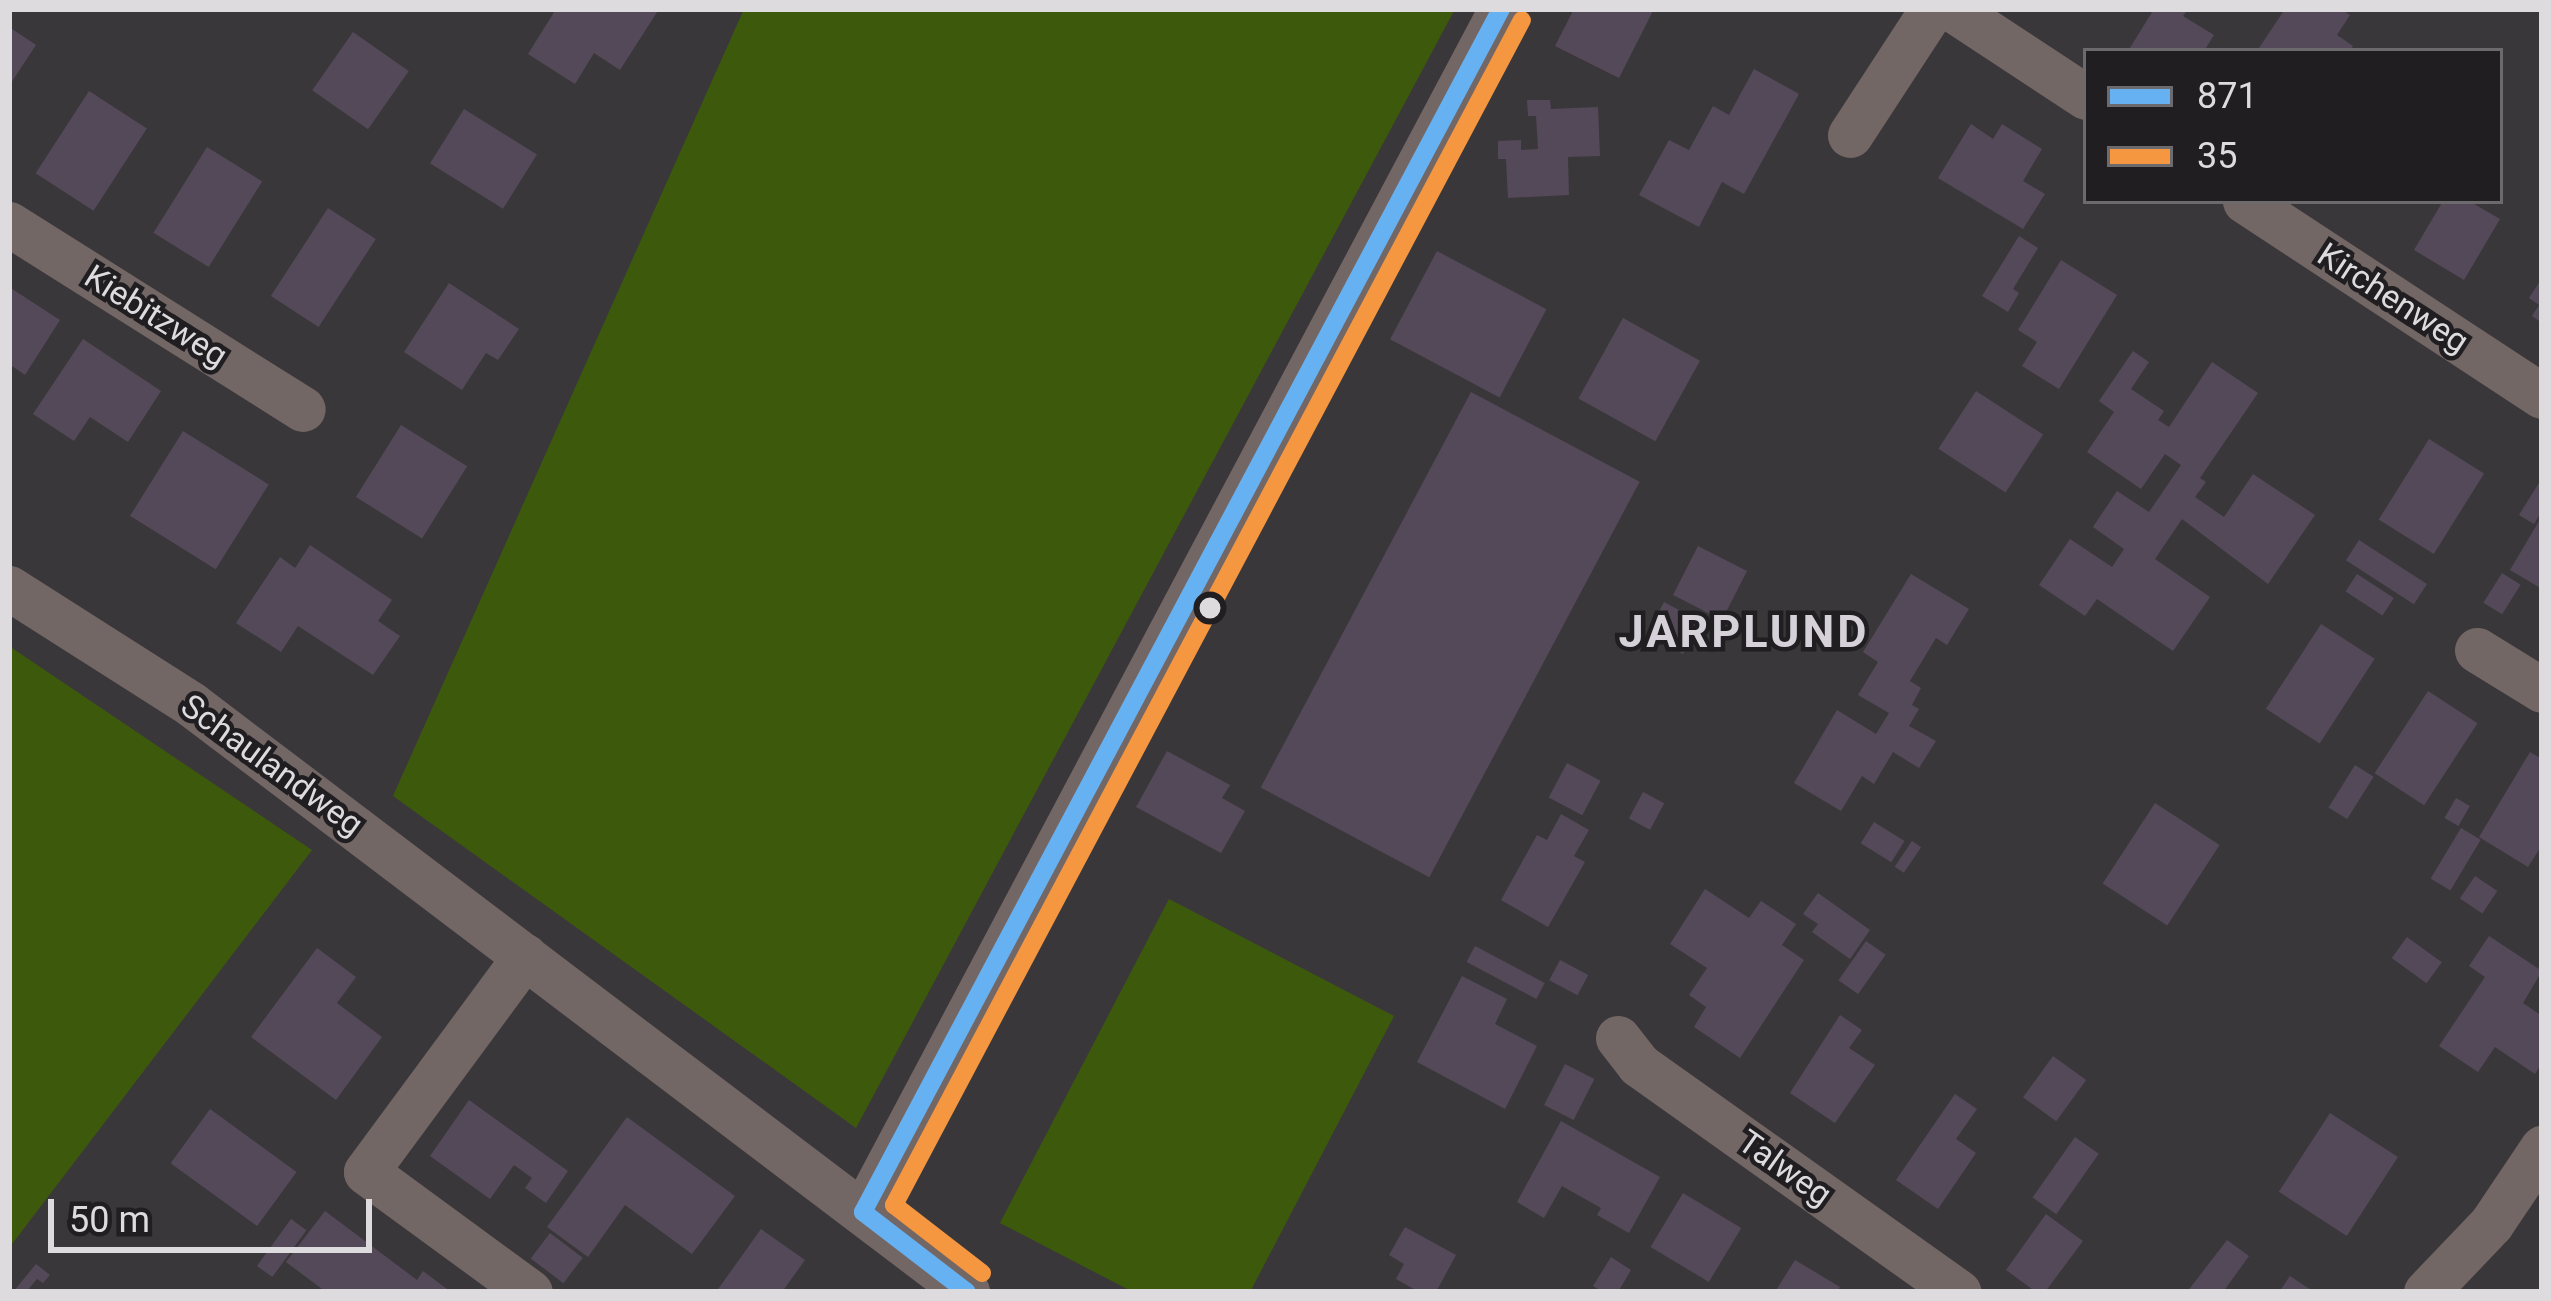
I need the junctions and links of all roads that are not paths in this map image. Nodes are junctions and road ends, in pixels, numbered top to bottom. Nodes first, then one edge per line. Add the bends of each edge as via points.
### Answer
1 (1501, 9) edge
2 (1932, 9) edge
3 (1952, 9) edge
4 (2083, 95) edge
5 (1850, 135) dead end
6 (2250, 204) edge
7 (9, 224) edge
8 (2542, 396) edge
9 (303, 409) dead end
10 (9, 588) edge
11 (2477, 650) dead end
12 (2542, 690) edge
13 (525, 956) junction
14 (1618, 1038) dead end
15 (2542, 1148) edge
16 (863, 1212) junction
17 (530, 1292) edge
18 (967, 1292) edge
19 (1959, 1292) edge
20 (2426, 1292) edge

1 - 16 street
2 - 5 street
3 - 4 street
6 - 8 street, Kirchenweg
7 - 9 street, Kiebitzweg
10 - 13 street, Schaulandweg via 190,704
11 - 12 street
13 - 16 street, Schaulandweg
13 - 17 street via 366,1172
14 - 19 street, Talweg via 1639,1065
15 - 20 street via 2491,1224
16 - 18 street, Schaulandweg

